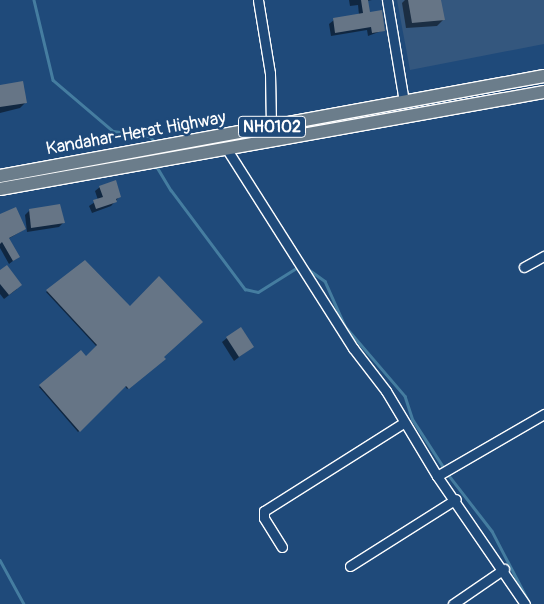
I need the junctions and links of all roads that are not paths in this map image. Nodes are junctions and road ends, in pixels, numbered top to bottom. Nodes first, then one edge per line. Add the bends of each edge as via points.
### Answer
1 (258, 0) edge
2 (387, 0) edge
3 (544, 76) edge
4 (544, 92) edge
5 (451, 93) junction
6 (404, 102) junction
7 (455, 108) junction
8 (271, 127) junction
9 (225, 142) junction
10 (0, 176) edge
11 (0, 189) edge
12 (544, 256) edge
13 (524, 267) dead end
14 (544, 414) edge
15 (403, 423) junction
16 (442, 473) junction
17 (456, 500) junction
18 (282, 546) dead end
19 (350, 566) dead end
20 (504, 569) junction
21 (453, 604) edge
22 (526, 604) edge

1 - 8 street via 270,73
2 - 6 street
3 - 5 highway, Kandahar-Herat Highway / NH0102
4 - 7 highway, Kandahar-Herat Highway / NH0102
5 - 6 highway, Kandahar-Herat Highway / NH0102
5 - 7 highway
6 - 8 highway, Kandahar-Herat Highway / NH0102
7 - 9 highway, Kandahar-Herat Highway / NH0102
8 - 9 highway, Kandahar-Herat Highway / NH0102
9 - 10 highway, Kandahar-Herat Highway / NH0102
9 - 11 highway, Kandahar-Herat Highway / NH0102
9 - 15 street via 301,268 386,392
12 - 13 street
14 - 16 street
15 - 16 street
15 - 18 street via 264,511 264,518
16 - 17 street
17 - 19 street
17 - 20 street
20 - 21 street
20 - 22 street

